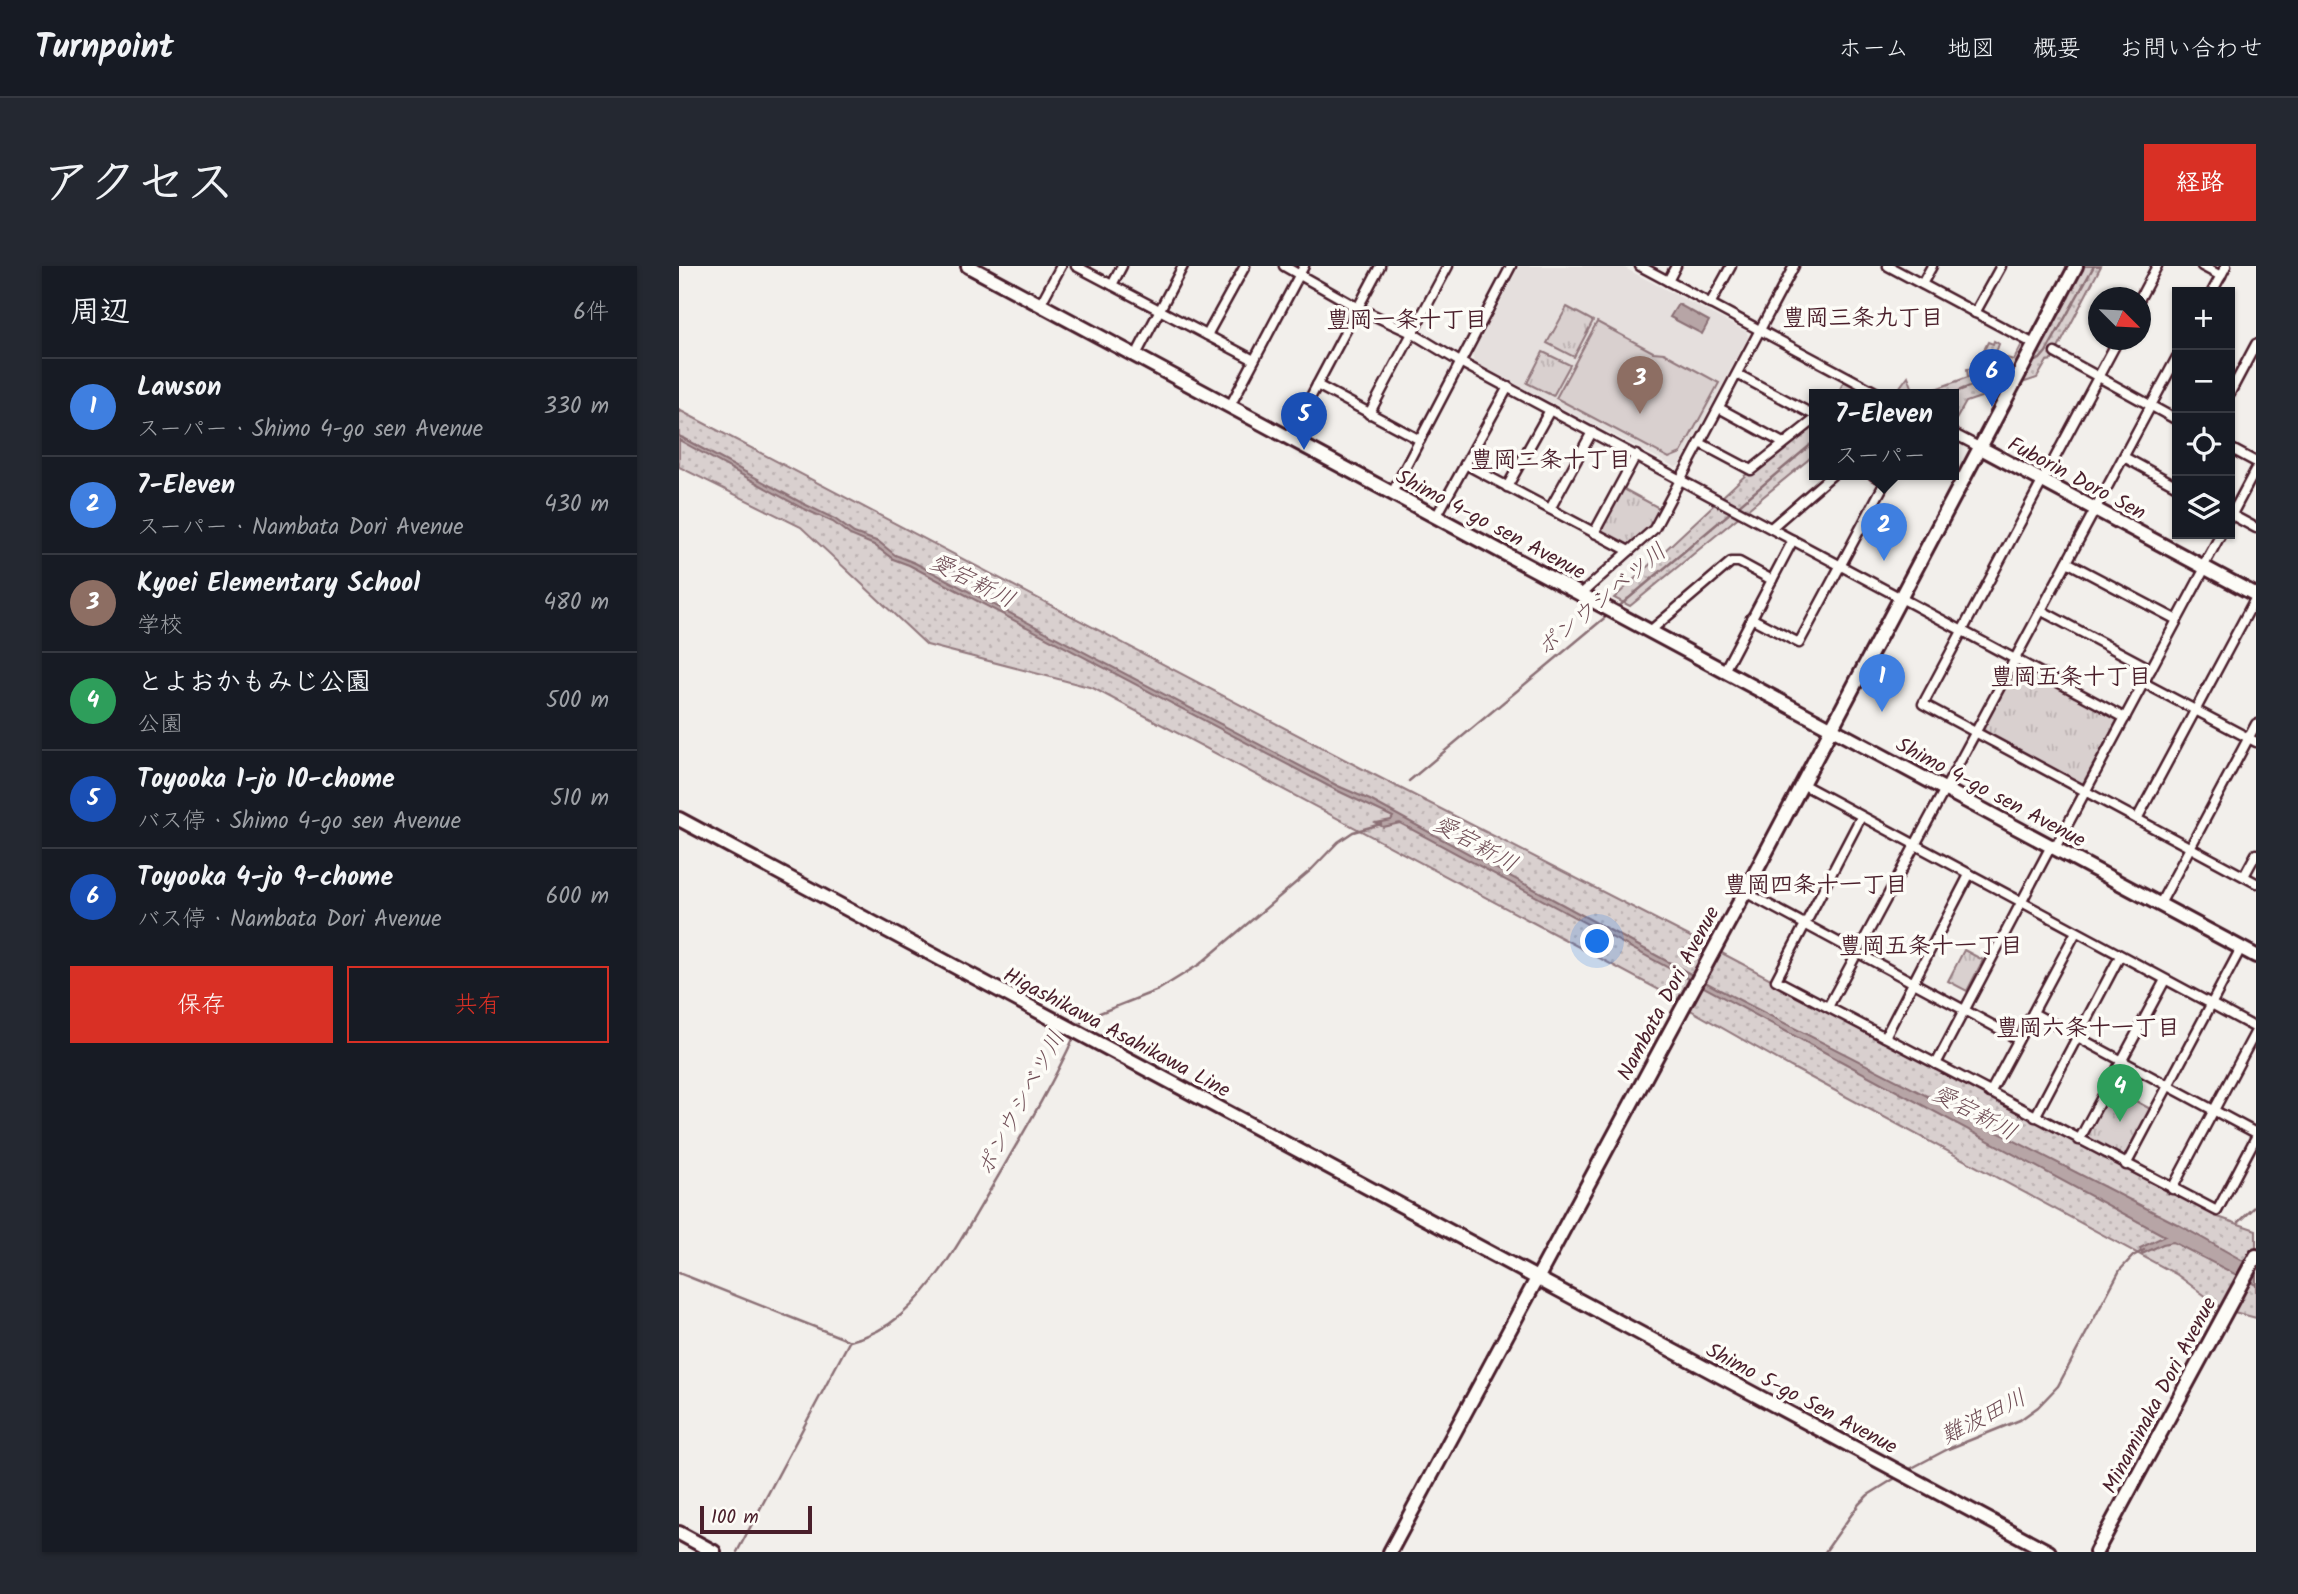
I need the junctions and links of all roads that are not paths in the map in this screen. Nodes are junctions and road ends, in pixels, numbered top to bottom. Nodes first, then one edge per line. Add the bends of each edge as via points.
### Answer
1 (968, 266) edge
2 (1061, 266) edge
3 (1076, 266) edge
4 (1122, 266) edge
5 (1183, 266) edge
6 (1245, 266) edge
7 (1284, 266) edge
8 (1380, 266) edge
9 (1448, 266) edge
10 (1511, 266) edge
11 (1640, 266) edge
12 (1676, 266) edge
13 (1731, 266) edge
14 (1794, 266) edge
15 (1888, 266) edge
16 (1933, 266) edge
17 (2001, 266) edge
18 (2076, 266) edge
19 (2157, 266) edge
20 (2202, 266) edge
21 (2226, 266) edge
22 (1302, 270) edge
23 (2221, 276) junction
24 (1668, 281) junction
25 (1923, 284) junction
26 (1112, 285) junction
27 (2146, 287) edge
28 (2215, 287) edge
29 (1710, 304) junction
30 (1040, 305) junction
31 (1358, 308) junction
32 (1159, 310) junction
33 (1975, 313) junction
34 (1760, 330) junction
35 (1412, 333) junction
36 (1207, 335) junction
37 (2256, 344) edge
38 (2032, 349) junction
39 (2112, 350) edge
40 (2055, 353) dead end
41 (1136, 355) junction
42 (1254, 360) junction
43 (1460, 362) junction
44 (2172, 366) edge
45 (1737, 374) junction
46 (2097, 377) junction
47 (2235, 384) edge
48 (1317, 385) junction
49 (1507, 387) junction
50 (1870, 389) edge
51 (1230, 406) junction
52 (2151, 406) junction
53 (1719, 408) junction
54 (1550, 410) junction
55 (1369, 414) junction
56 (1809, 415) edge
57 (2172, 417) edge
58 (1809, 422) edge
59 (1592, 432) junction
60 (1959, 437) edge
61 (1289, 438) junction
62 (1420, 440) junction
63 (1700, 443) junction
64 (1783, 443) junction
65 (1979, 447) junction
66 (2235, 451) edge
67 (1636, 455) junction
68 (2124, 457) junction
69 (2256, 462) edge
70 (1465, 464) junction
71 (2256, 469) edge
72 (1681, 479) junction
73 (1826, 480) edge
74 (1886, 480) edge
75 (2042, 481) junction
76 (2172, 483) edge
77 (1507, 487) junction
78 (1392, 493) junction
79 (2235, 506) edge
80 (1550, 509) junction
81 (2095, 509) junction
82 (1436, 517) junction
83 (2235, 518) edge
84 (1771, 528) junction
85 (2256, 528) edge
86 (1594, 533) junction
87 (2218, 539) edge
88 (1793, 540) junction
89 (1629, 551) junction
90 (2067, 562) junction
91 (1840, 565) junction
92 (2204, 568) junction
93 (1772, 580) junction
94 (1581, 594) junction
95 (2256, 596) edge
96 (1900, 597) junction
97 (2042, 611) junction
98 (1751, 618) junction
99 (2177, 620) junction
100 (1962, 630) junction
101 (1650, 631) junction
102 (2016, 659) junction
103 (2151, 670) junction
104 (1724, 671) junction
105 (2144, 683) junction
106 (2195, 709) junction
107 (2125, 718) junction
108 (2256, 724) edge
109 (1831, 727) junction
110 (1976, 733) junction
111 (2252, 740) edge
112 (1802, 785) junction
113 (1946, 789) junction
114 (2086, 792) junction
115 (1861, 817) junction
116 (679, 819) edge
117 (2137, 819) junction
118 (1915, 845) junction
119 (2053, 847) junction
120 (2190, 848) junction
121 (2256, 854) edge
122 (1969, 875) junction
123 (2244, 876) junction
124 (2256, 883) edge
125 (1745, 892) junction
126 (2022, 902) junction
127 (2160, 904) junction
128 (1804, 924) junction
129 (2076, 932) junction
130 (2241, 948) junction
131 (1857, 953) junction
132 (2120, 956) junction
133 (2256, 956) edge
134 (2165, 980) junction
135 (1912, 982) junction
136 (2212, 1004) junction
137 (1828, 1007) junction
138 (1964, 1010) junction
139 (2033, 1013) junction
140 (2256, 1030) edge
141 (1885, 1037) junction
142 (2077, 1037) junction
143 (2018, 1040) junction
144 (2122, 1061) junction
145 (1936, 1065) junction
146 (2168, 1085) junction
147 (1990, 1093) junction
148 (2214, 1110) junction
149 (2035, 1117) junction
150 (2256, 1135) edge
151 (2079, 1140) junction
152 (2126, 1165) junction
153 (2172, 1189) junction
154 (2256, 1255) edge
155 (1537, 1278) junction
156 (679, 1533) edge
157 (714, 1552) edge
158 (1390, 1552) edge
159 (2049, 1552) edge
160 (2096, 1552) edge

1 - 30 street, Shimo 4-go sen Avenue
2 - 30 street
3 - 26 street
4 - 26 street
5 - 32 street
6 - 36 street
7 - 22 street
8 - 31 street
9 - 35 street
10 - 43 street
11 - 24 street
12 - 24 street
13 - 29 street
14 - 34 street
15 - 25 street
16 - 25 street
17 - 33 street
18 - 38 street, Nambata Dori Avenue
19 - 27 street
20 - 23 street
21 - 23 street
22 - 31 street
22 - 42 street
23 - 28 street
24 - 29 street
25 - 33 street
26 - 32 street
29 - 34 street
30 - 41 street, Shimo 4-go sen Avenue
31 - 35 street
31 - 48 street
32 - 36 street
32 - 41 street
33 - 38 street
34 - 45 street
34 - 50 street
35 - 43 street
35 - 55 street
36 - 42 street
37 - 47 street
38 - 65 street, Nambata Dori Avenue
39 - 46 street
40 - 46 street
41 - 51 street, Shimo 4-go sen Avenue
42 - 51 street
43 - 49 street
43 - 62 street
44 - 52 street
45 - 53 street
45 - 56 street
46 - 52 street
46 - 75 street
48 - 55 street
48 - 61 street
49 - 54 street
49 - 70 street
51 - 61 street, Shimo 4-go sen Avenue
52 - 57 street
52 - 68 street
53 - 63 street
53 - 64 street
54 - 59 street
54 - 77 street
55 - 62 street
58 - 64 street
59 - 67 street
59 - 80 street
60 - 65 street, Fuborin Doro Sen
61 - 78 street, Shimo 4-go sen Avenue
62 - 78 street
63 - 64 street via 1751,470
63 - 72 street
65 - 75 street, Fuborin Doro Sen
65 - 96 street, Nambata Dori Avenue
66 - 69 street
67 - 72 street
67 - 86 street
68 - 76 street
68 - 81 street
70 - 77 street
70 - 82 street
71 - 79 street
72 - 84 street
72 - 89 street via 1654,529
73 - 84 street
74 - 91 street
75 - 81 street, Fuborin Doro Sen
75 - 100 street
77 - 80 street
78 - 82 street, Shimo 4-go sen Avenue
80 - 86 street
81 - 90 street
81 - 92 street, Fuborin Doro Sen
82 - 94 street, Shimo 4-go sen Avenue
83 - 85 street
84 - 88 street
86 - 89 street
87 - 92 street
88 - 91 street
88 - 93 street
89 - 94 street
90 - 97 street
90 - 99 street
91 - 96 street
91 - 98 street via 1799,642
92 - 95 street, Fuborin Doro Sen
92 - 99 street
93 - 98 street
93 - 101 street via 1731,562
94 - 101 street, Shimo 4-go sen Avenue
95 - 106 street
96 - 100 street
96 - 109 street, Nambata Dori Avenue
97 - 102 street
97 - 103 street
98 - 104 street
99 - 103 street
100 - 102 street
100 - 110 street via 1923,704
101 - 104 street, Shimo 4-go sen Avenue
102 - 107 street
102 - 110 street
103 - 105 street
104 - 109 street, Shimo 4-go sen Avenue
105 - 106 street
105 - 107 street
106 - 111 street
106 - 117 street
107 - 114 street
108 - 111 street
109 - 112 street, Nambata Dori Avenue
109 - 113 street, Shimo 4-go sen Avenue
110 - 113 street
110 - 114 street
111 - 120 street
112 - 115 street
112 - 125 street, Nambata Dori Avenue
113 - 118 street
113 - 119 street, Shimo 4-go sen Avenue
114 - 117 street
114 - 119 street
115 - 118 street
115 - 128 street
116 - 155 street, Higashikawa Asahikawa Line
117 - 120 street
118 - 122 street
118 - 131 street
119 - 126 street
119 - 127 street, Shimo 4-go sen Avenue
120 - 123 street
120 - 127 street
121 - 123 street
122 - 126 street
122 - 135 street
123 - 124 street
125 - 128 street
125 - 155 street, Nambata Dori Avenue
126 - 129 street
126 - 138 street
127 - 130 street, Shimo 4-go sen Avenue
128 - 131 street
128 - 137 street via 1776,980
129 - 132 street
129 - 139 street
130 - 133 street, Shimo 4-go sen Avenue
130 - 136 street
131 - 135 street
131 - 137 street
132 - 134 street
132 - 142 street
134 - 136 street
134 - 144 street
135 - 138 street
135 - 141 street
136 - 140 street
136 - 146 street
137 - 141 street
138 - 143 street
138 - 145 street
139 - 142 street
139 - 143 street
140 - 148 street
141 - 145 street
142 - 144 street
142 - 149 street
143 - 147 street
144 - 146 street
144 - 151 street
145 - 147 street
146 - 148 street
146 - 152 street
147 - 149 street
148 - 150 street
148 - 153 street
149 - 151 street
150 - 153 street via 2217,1211
151 - 152 street
152 - 153 street
154 - 160 street, Minaminaka Dori Avenue
155 - 158 street, Nambata Dori Avenue
155 - 159 street, Shimo 5-go Sen Avenue
156 - 157 street

